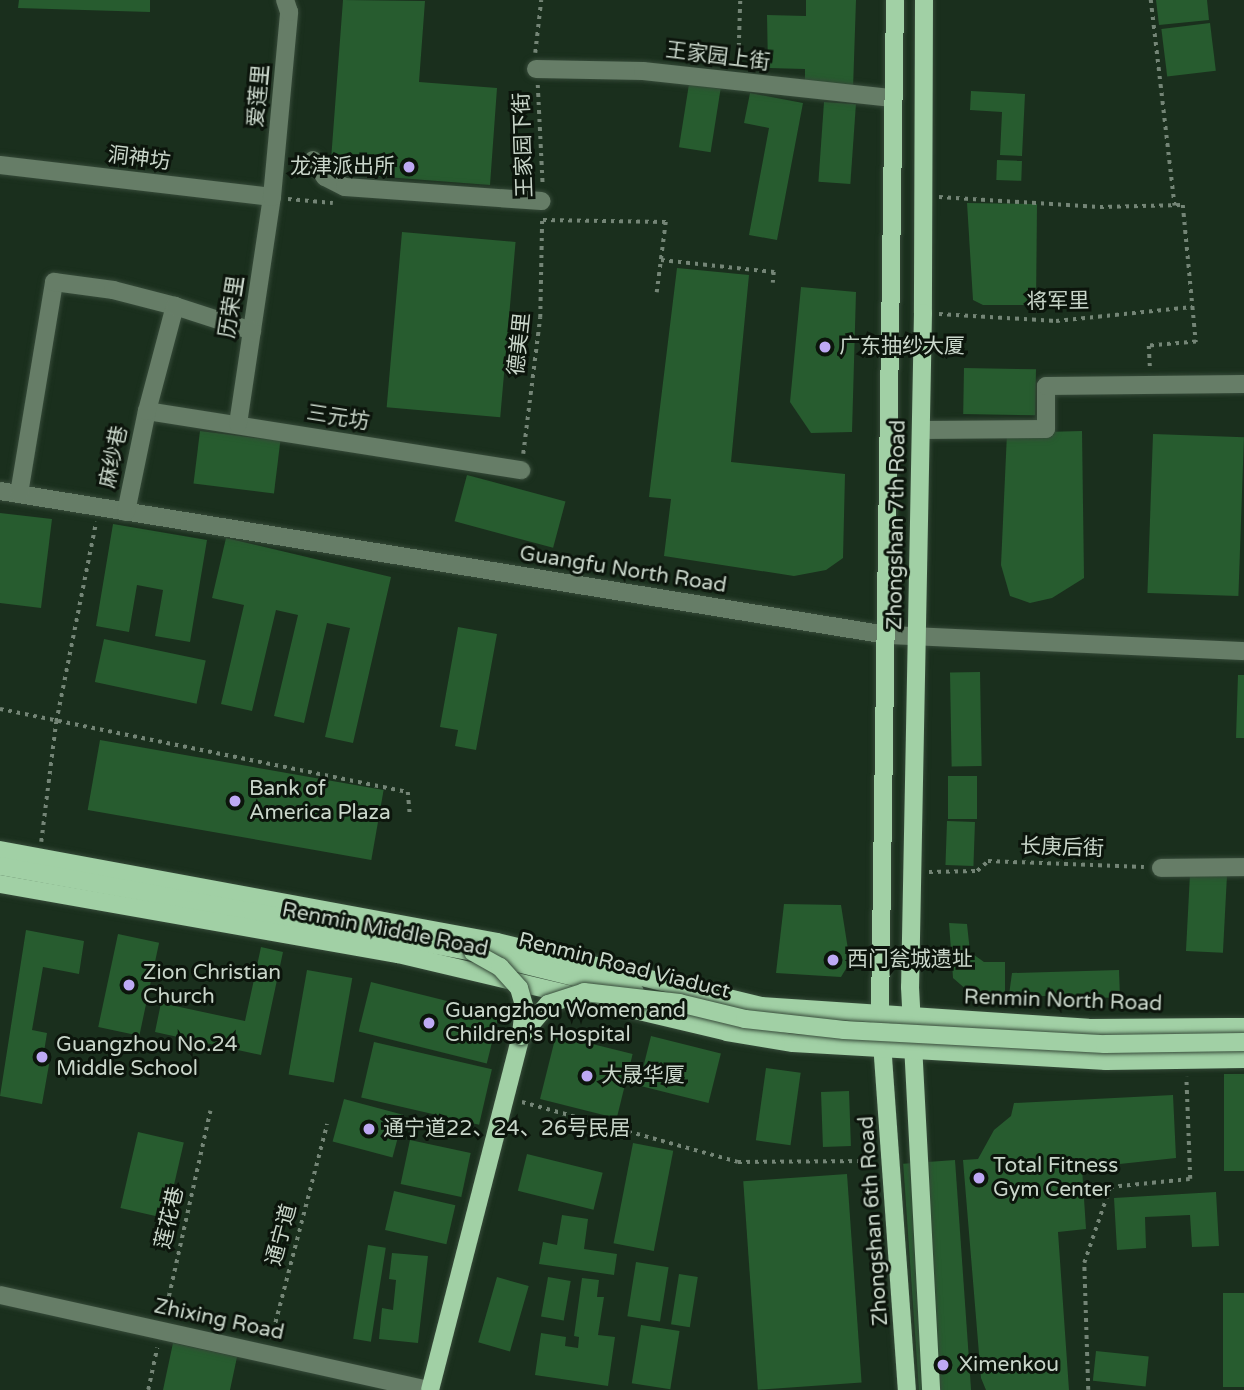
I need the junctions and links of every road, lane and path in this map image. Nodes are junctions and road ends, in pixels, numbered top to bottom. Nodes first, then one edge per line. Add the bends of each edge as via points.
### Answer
1 (285, 0) edge
2 (541, 0) edge
3 (740, 0) edge
4 (895, 0) edge
5 (924, 0) edge
6 (1151, 0) edge
7 (536, 69) junction
8 (737, 85) junction
9 (893, 98) junction
10 (313, 160) dead end
11 (0, 165) edge
12 (923, 195) junction
13 (272, 197) junction
14 (542, 201) junction
15 (1175, 206) junction
16 (542, 220) junction
17 (661, 260) junction
18 (774, 283) dead end
19 (657, 292) dead end
20 (175, 306) junction
21 (1192, 307) junction
22 (923, 313) junction
23 (252, 331) junction
24 (1244, 384) edge
25 (1150, 385) junction
26 (147, 411) junction
27 (237, 424) junction
28 (921, 430) junction
29 (522, 470) joint
30 (0, 491) edge
31 (19, 494) junction
32 (99, 506) junction
33 (126, 512) junction
34 (887, 635) junction
35 (917, 636) junction
36 (1244, 651) edge
37 (0, 709) edge
38 (56, 722) junction
39 (410, 813) dead end
40 (0, 850) edge
41 (39, 855) junction
42 (0, 866) edge
43 (1244, 867) edge
44 (1161, 868) joint
45 (926, 872) dead end
46 (0, 884) edge
47 (473, 952) junction
48 (679, 1003) junction
49 (880, 1015) junction
50 (911, 1017) junction
51 (1244, 1027) edge
52 (521, 1036) junction
53 (1244, 1042) edge
54 (883, 1049) junction
55 (911, 1050) junction
56 (1244, 1059) edge
57 (1185, 1060) junction
58 (513, 1100) dead end
59 (211, 1111) dead end
60 (327, 1124) dead end
61 (893, 1161) junction
62 (0, 1295) edge
63 (161, 1331) junction
64 (267, 1354) junction
65 (148, 1390) edge
66 (429, 1390) edge
67 (907, 1390) edge
68 (931, 1390) edge
69 (1088, 1390) edge

1 - 13 street, 爱莲里 via 289,12
2 - 7 path, 王家园下街
3 - 8 path
4 - 9 main road, Zhongshan 7th Road
5 - 12 main road, Zhongshan 7th Road
6 - 15 path
7 - 8 street, 王家园上街 via 643,71
7 - 14 path, 王家园下街 via 544,149
8 - 9 street, 王家园上街
9 - 34 main road, Zhongshan 7th Road
10 - 14 street via 325,177 345,187
11 - 13 street, 洞神坊
12 - 15 path via 1100,207
12 - 22 main road, Zhongshan 7th Road
13 - 23 street, 历荣里
14 - 16 path, 王家园下街
15 - 21 path via 1183,205
16 - 17 path via 666,222
16 - 29 path, 德美里 via 540,318
17 - 18 path via 774,272
17 - 19 path
20 - 23 street
20 - 26 street, 麻纱巷
20 - 31 street via 113,290 54,282
21 - 22 path, 将军里 via 1056,321
21 - 25 path via 1196,342 1149,346
22 - 28 main road, Zhongshan 7th Road
23 - 27 street, 历荣里
24 - 25 street
25 - 28 street via 1046,386 1046,429
26 - 27 street, 三元坊
26 - 33 street, 麻纱巷
27 - 29 street, 三元坊
28 - 35 main road, Zhongshan 7th Road
30 - 31 street, Guangfu North Road
31 - 32 street, Guangfu North Road
32 - 33 street, Guangfu North Road
32 - 38 path
33 - 34 street, Guangfu North Road
34 - 35 street, Guangfu North Road
34 - 49 main road, Zhongshan 7th Road
35 - 36 street, Guangfu North Road
35 - 50 main road, Zhongshan 7th Road
37 - 38 path
38 - 39 path via 408,792
38 - 41 path
40 - 41 main road, Renmin Middle Road
41 - 49 main road, Renmin Middle Road via 497,942 724,1000
42 - 47 main road, Renmin Road Viaduct
43 - 44 street
44 - 45 path, 长庚后街 via 988,861 977,871
46 - 54 main road, Renmin Middle Road via 398,954 758,1038
47 - 48 main road, Renmin Road Viaduct, bridge
47 - 52 main road, bridge via 500,967 519,988 524,1006
48 - 52 main road, bridge via 584,992 548,1004
48 - 53 main road, Renmin Road Viaduct, bridge via 745,1019 844,1030 1105,1044
49 - 50 main road, Renmin North Road
49 - 54 main road, Zhongshan 7th Road
50 - 51 main road, Renmin North Road via 1088,1028
50 - 55 main road, Zhongshan 7th Road
52 - 66 main road
54 - 55 main road
54 - 61 main road, Zhongshan 6th Road
55 - 57 main road
55 - 68 main road
56 - 57 main road
57 - 69 path via 1190,1179 1110,1187 1084,1263
58 - 61 path via 738,1162
59 - 63 path, 莲花巷
60 - 64 path, 通宁道
61 - 67 main road, Zhongshan 6th Road
62 - 63 street, Zhixing Road
63 - 64 street, Zhixing Road
63 - 65 path, 莲花巷
64 - 66 street, Zhixing Road

